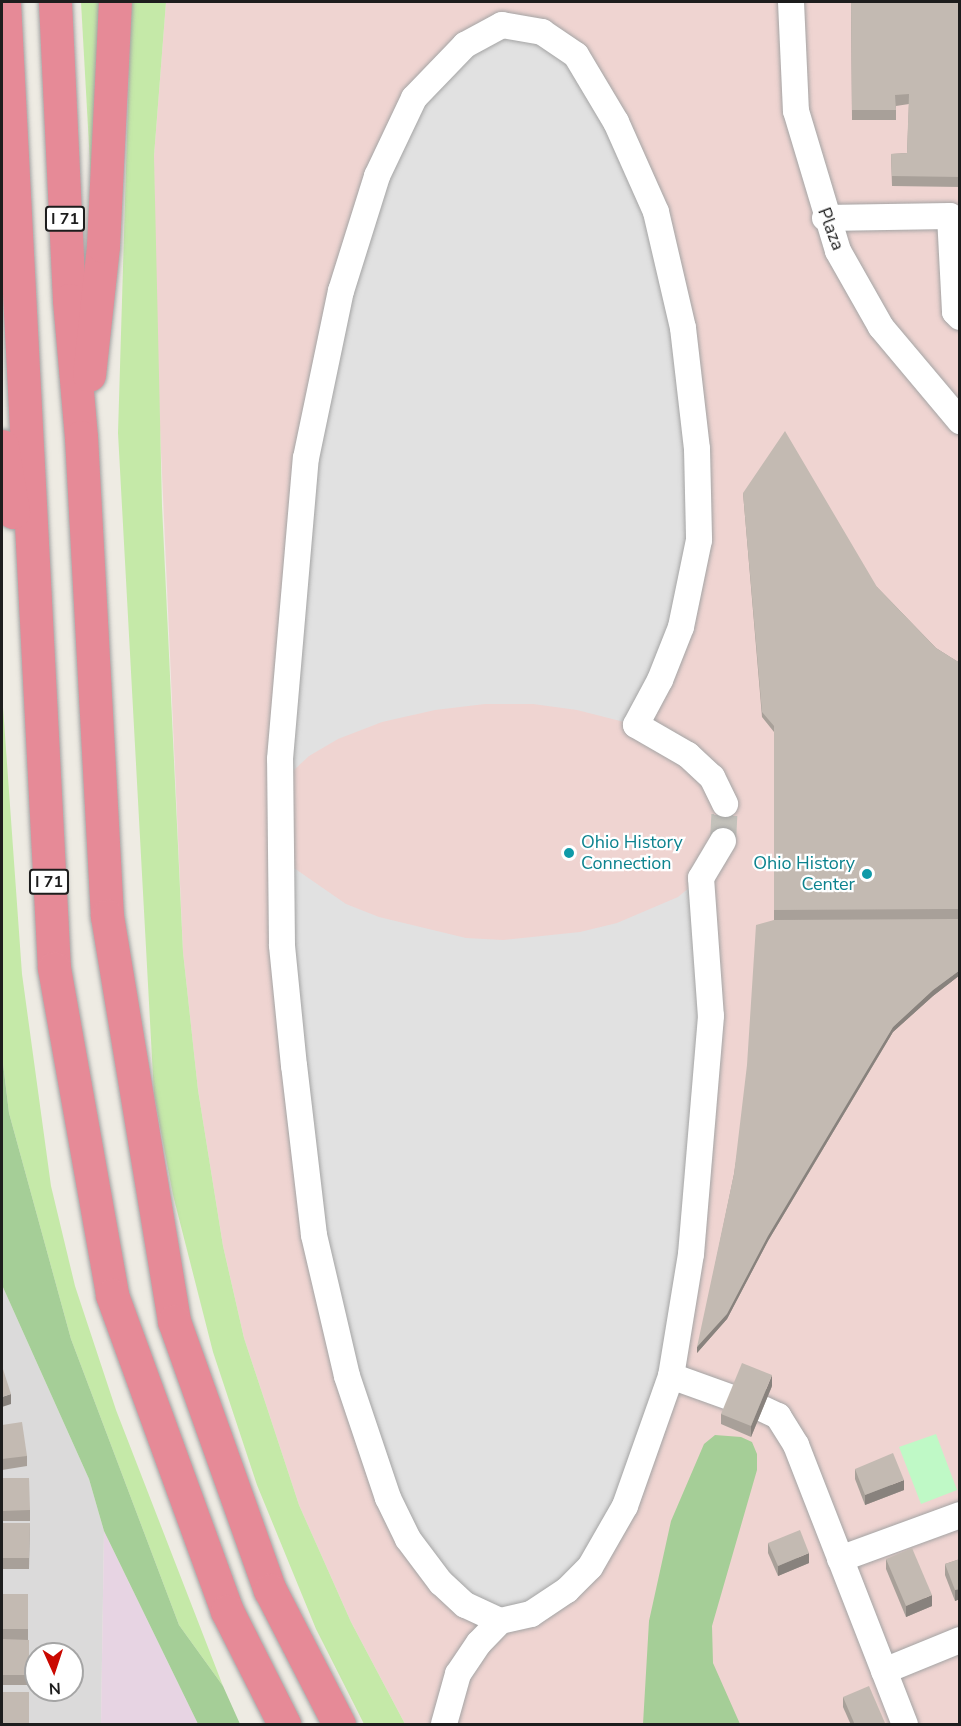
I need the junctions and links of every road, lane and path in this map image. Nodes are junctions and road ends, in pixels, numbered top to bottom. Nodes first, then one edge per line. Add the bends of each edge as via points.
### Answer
1 (4, 2) edge
2 (55, 2) edge
3 (115, 2) edge
4 (791, 2) edge
5 (502, 13) edge
6 (825, 218) junction
7 (960, 317) edge
8 (960, 421) edge
9 (81, 437) junction
10 (2, 446) edge
11 (38, 661) junction
12 (725, 804) tunnel mouth
13 (723, 841) tunnel mouth
14 (671, 1376) junction
15 (732, 1398) edge
16 (763, 1409) edge
17 (960, 1515) edge
18 (840, 1559) junction
19 (500, 1621) junction
20 (960, 1640) edge
21 (884, 1671) junction
22 (284, 1725) edge
23 (339, 1725) edge
24 (444, 1725) edge
25 (904, 1725) edge

1 - 11 highway, I 71
2 - 9 highway, I 71 via 69,300
3 - 9 highway via 103,246
4 - 6 street, Plaza via 796,111
5 - 12 street via 542,32 576,55 616,122 656,212 682,328 697,449 699,540 681,627 660,680 636,725 688,755 712,777
5 - 19 street via 414,98 377,176 341,291 306,458 280,759 282,945 294,1066 314,1236 347,1376 388,1498 408,1539 441,1583 465,1605
6 - 7 street via 950,216 955,312
6 - 8 street, Plaza via 838,251 881,327
9 - 23 highway, I 71 via 107,916 174,1321 270,1590
10 - 11 highway
11 - 22 highway, I 71 via 54,968 112,1295 227,1611
13 - 14 street via 700,878 711,1016 691,1254
14 - 15 street
14 - 19 street via 625,1506 590,1567 567,1590 531,1614
16 - 18 street via 778,1416 796,1445
17 - 18 street
18 - 21 street
19 - 24 street via 479,1642 458,1674
20 - 21 street
21 - 25 street

